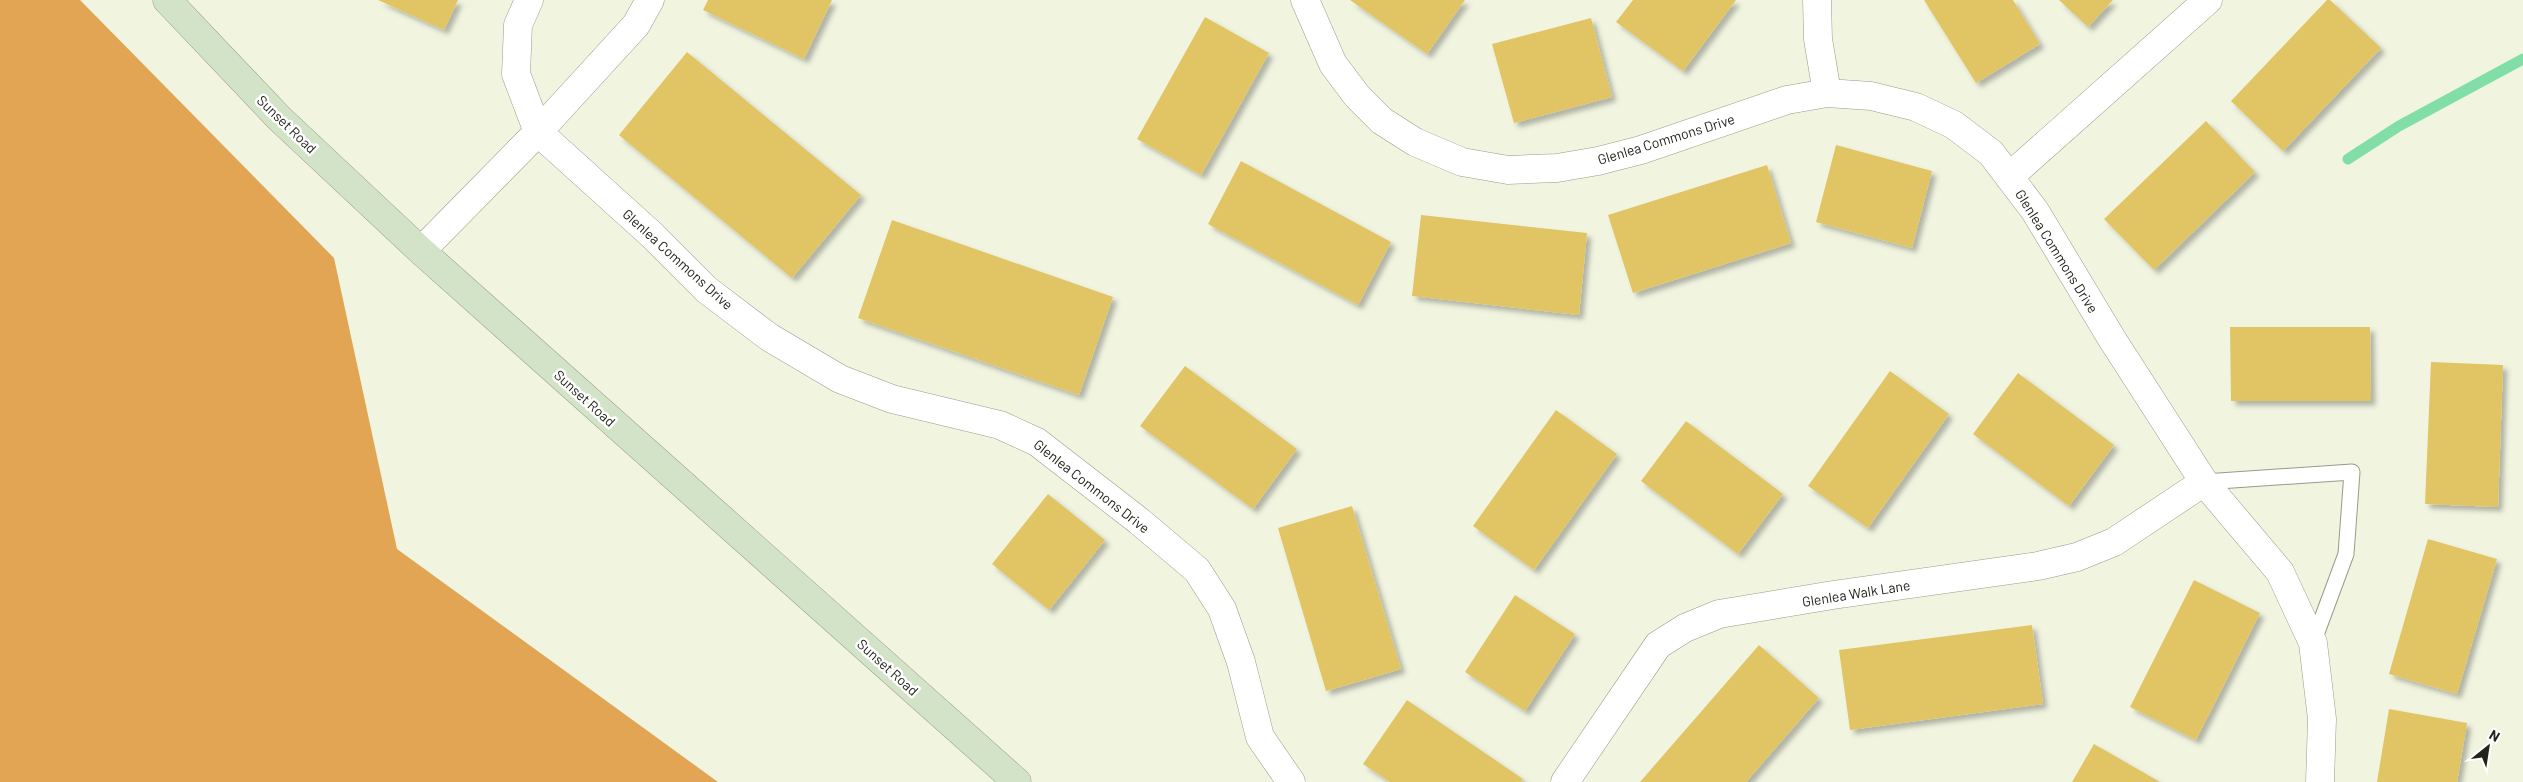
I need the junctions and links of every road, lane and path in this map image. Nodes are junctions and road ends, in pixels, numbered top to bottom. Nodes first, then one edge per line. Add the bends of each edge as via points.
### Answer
1 (167, 0) edge
2 (529, 0) edge
3 (650, 0) edge
4 (1305, 0) edge
5 (1817, 0) edge
6 (2208, 0) edge
7 (1827, 93) junction
8 (538, 132) junction
9 (2009, 177) junction
10 (421, 251) junction
11 (2204, 482) junction
12 (2313, 644) junction
13 (1017, 782) edge
14 (1291, 782) edge
15 (1565, 782) edge
16 (2320, 782) edge

1 - 10 main road, Sunset Road via 279,118
2 - 8 street via 518,25 516,74
3 - 8 street via 636,25
4 - 7 street, Glenlea Commons Drive via 1333,64 1357,96 1382,121 1415,142 1462,162 1508,170 1557,168 1598,161 1641,150 1787,100
5 - 7 street via 1818,39
6 - 9 street
7 - 9 street, Glenlea Commons Drive via 1872,96 1924,110 1954,125 1991,153
8 - 10 street
8 - 14 street, Glenlea Commons Drive via 652,235 707,290 769,337 840,379 892,399 1000,425 1037,442 1197,570 1222,610 1241,662 1260,736
9 - 11 street, Glenlea Commons Drive via 2035,211
10 - 13 main road, Sunset Road
11 - 12 street, Glenlea Commons Drive via 2280,572
11 - 12 lane via 2352,472 2346,554
11 - 15 street, Glenlea Walk Lane via 2114,542 2077,557 2038,566 1719,614 1686,628 1658,645
12 - 16 street, Glenlea Commons Drive via 2322,719

